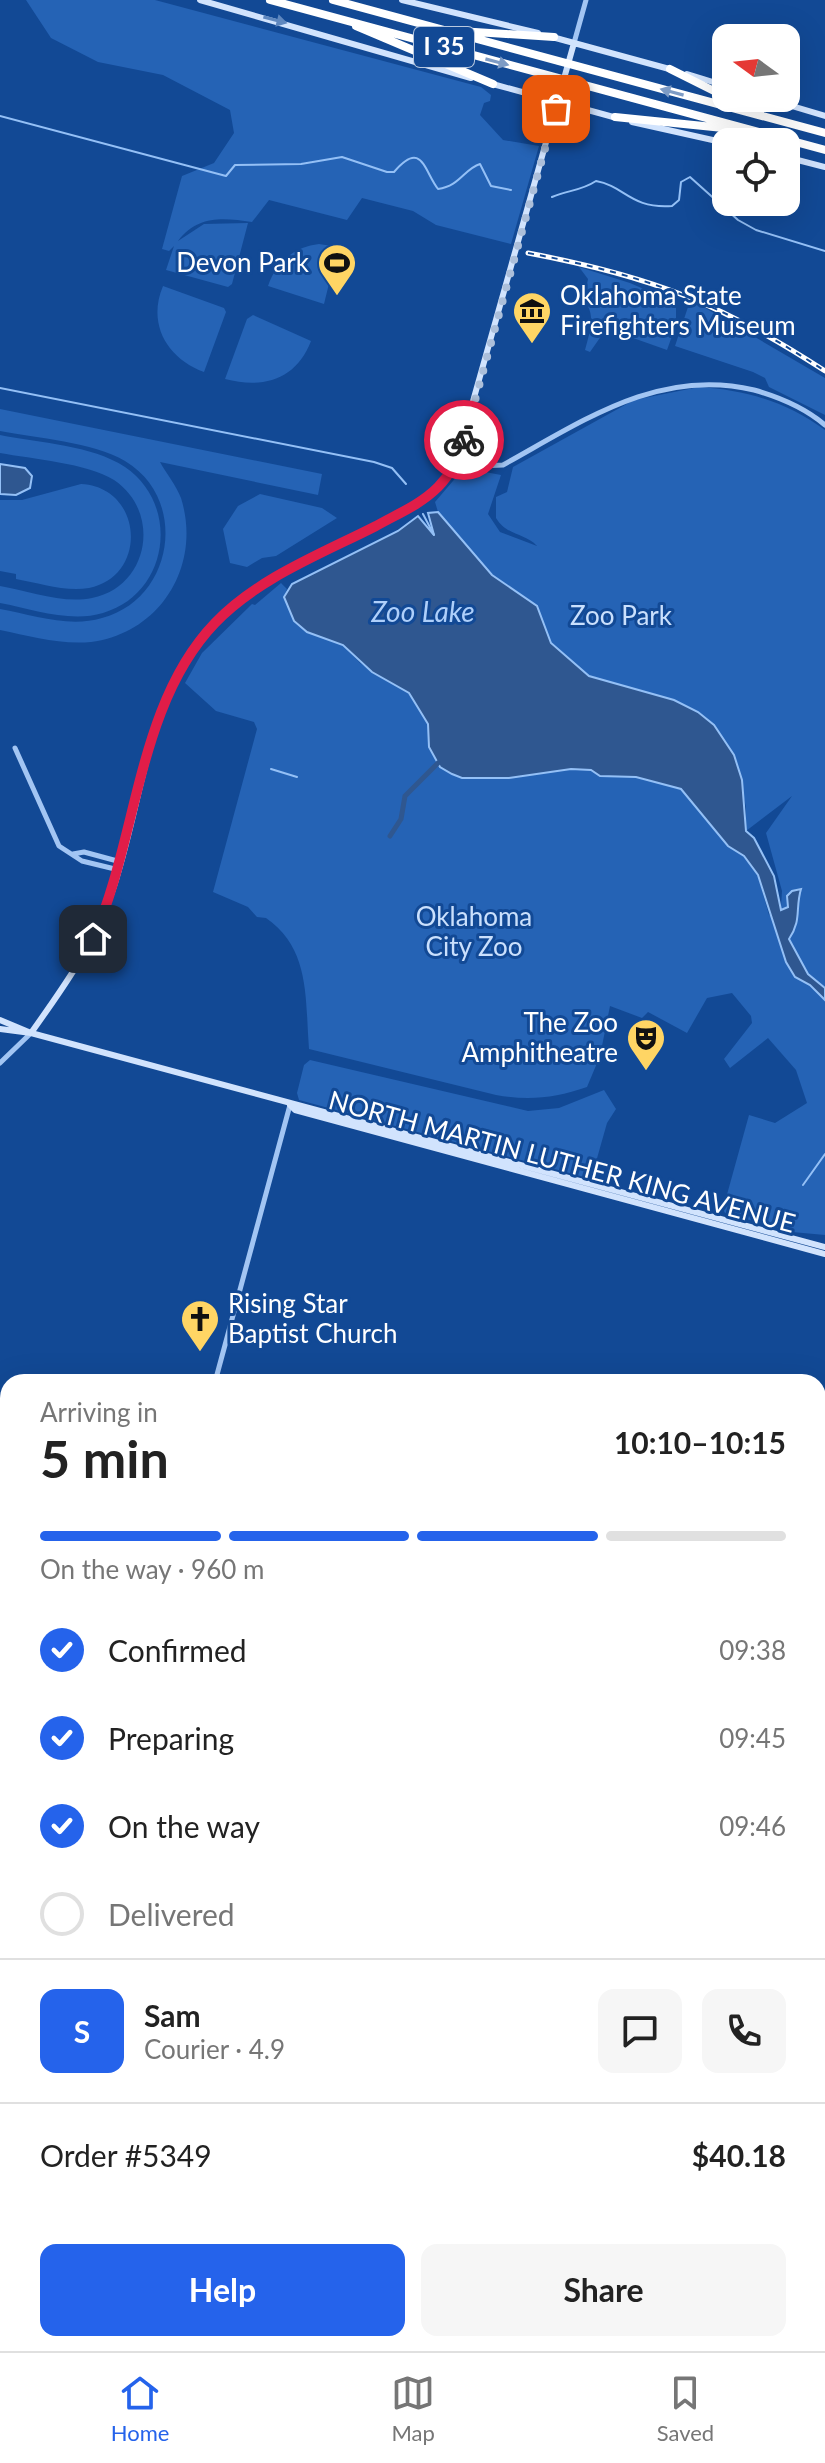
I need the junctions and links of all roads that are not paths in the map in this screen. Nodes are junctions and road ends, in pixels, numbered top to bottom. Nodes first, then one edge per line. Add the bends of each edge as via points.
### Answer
1 (200, 0) edge
2 (270, 0) edge
3 (333, 0) edge
4 (402, 0) edge
5 (586, 0) edge
6 (341, 19) junction
7 (446, 31) junction
8 (554, 37) junction
9 (574, 43) junction
10 (670, 69) junction
11 (712, 82) edge
12 (493, 84) junction
13 (712, 89) edge
14 (558, 102) junction
15 (800, 108) edge
16 (760, 112) edge
17 (825, 116) edge
18 (615, 117) junction
19 (775, 119) junction
20 (729, 128) edge
21 (743, 128) edge
22 (825, 133) edge
23 (712, 140) edge
24 (800, 143) edge
25 (825, 150) edge
26 (800, 161) edge
27 (825, 167) edge
28 (825, 425) edge
29 (458, 458) junction
30 (15, 748) dead end
31 (120, 866) junction
32 (0, 1020) edge
33 (0, 1029) edge
34 (31, 1033) junction
35 (0, 1063) edge
36 (290, 1105) junction
37 (825, 1247) edge
38 (825, 1254) edge
39 (217, 1374) edge

1 -> 12 main road
2 - 6 highway, I 35
3 - 7 highway, I 35
4 - 8 main road
5 - 9 street
6 - 12 highway
6 -> 21 highway, I 35
7 - 8 highway
19 -> 7 highway, I 35
8 - 9 main road
9 - 10 main road
9 - 14 main road
10 - 11 main road
10 - 13 highway
12 - 14 main road
14 - 18 main road
14 - 29 main road
15 - 17 main road
16 - 19 highway
18 - 20 highway
18 - 23 main road
19 - 22 highway, I 35
24 - 25 highway, I 35
26 - 27 main road
28 - 29 street via 762,392 691,383 631,396 503,465 480,466
29 - 31 main road via 424,500 259,587 202,638 163,705
30 - 31 street via 56,842 72,854 84,852
31 - 34 main road via 93,939
32 - 34 main road, NORTH MARTIN LUTHER KING AVENUE
33 - 34 main road, NORTH MARTIN LUTHER KING AVENUE
34 - 35 street
34 - 36 main road, NORTH MARTIN LUTHER KING AVENUE
36 - 37 main road, NORTH MARTIN LUTHER KING AVENUE
36 - 38 main road, NORTH MARTIN LUTHER KING AVENUE
36 - 39 street

